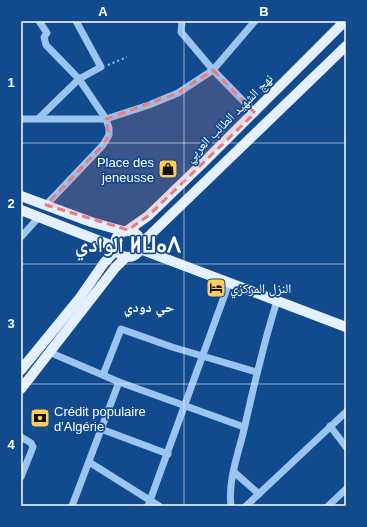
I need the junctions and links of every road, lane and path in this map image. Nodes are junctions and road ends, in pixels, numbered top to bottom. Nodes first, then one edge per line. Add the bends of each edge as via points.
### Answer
1 (77, 21) edge
2 (182, 21) edge
3 (255, 21) edge
4 (41, 22) edge
5 (343, 24) edge
6 (346, 46) edge
7 (127, 57) dead end
8 (101, 67) junction
9 (213, 70) junction
10 (79, 79) junction
11 (255, 113) junction
12 (39, 118) junction
13 (21, 119) edge
14 (106, 119) junction
15 (21, 196) edge
16 (46, 205) junction
17 (21, 210) edge
18 (39, 217) junction
19 (126, 230) junction
20 (21, 237) edge
21 (140, 247) junction
22 (116, 249) junction
23 (126, 257) junction
24 (230, 283) junction
25 (277, 301) junction
26 (346, 327) edge
27 (49, 352) junction
28 (203, 356) junction
29 (21, 370) edge
30 (256, 372) junction
31 (103, 375) junction
32 (119, 382) junction
33 (21, 390) edge
34 (185, 405) junction
35 (346, 412) edge
36 (330, 426) junction
37 (244, 427) junction
38 (101, 429) junction
39 (21, 437) edge
40 (346, 447) edge
41 (168, 454) junction
42 (89, 462) junction
43 (234, 472) junction
44 (21, 477) edge
45 (346, 489) edge
46 (259, 494) junction
47 (149, 503) edge
48 (72, 506) edge
49 (159, 506) edge
50 (231, 506) edge
51 (246, 506) edge
52 (328, 506) edge

1 - 8 street
2 - 9 street via 181,32
3 - 9 street
4 - 10 street via 47,33 44,37 46,45
5 - 11 main road, نهج الشهيد الطالب العربي
6 - 21 main road
7 - 8 path
8 - 10 street
9 - 11 street
9 - 14 street via 178,93
10 - 12 street
10 - 14 street
11 - 19 main road, نهج الشهيد الطالب العربي via 148,216
12 - 13 street
12 - 14 street
14 - 16 street via 109,135 103,145
15 - 16 main road
16 - 19 main road via 92,222
17 - 18 main road
18 - 20 street
18 - 22 main road
19 - 21 main road via 139,237
19 - 22 main road via 116,237
21 - 23 main road via 134,255
21 - 24 main road
22 - 23 main road via 119,254
22 - 29 main road
23 - 27 main road
24 - 25 main road
24 - 28 street
25 - 26 main road
25 - 30 street
27 - 31 street
27 - 33 main road
28 - 30 street
28 - 31 street via 121,329
28 - 34 street
30 - 37 street
31 - 32 street
32 - 34 street
32 - 38 street
34 - 37 street
34 - 41 street
35 - 36 street
36 - 40 street
36 - 46 street
37 - 43 street
38 - 41 street
38 - 42 street
39 - 44 street via 33,447
41 - 47 street
42 - 47 street
42 - 48 street
43 - 46 street
43 - 50 street
45 - 52 street
46 - 51 street
47 - 49 street

